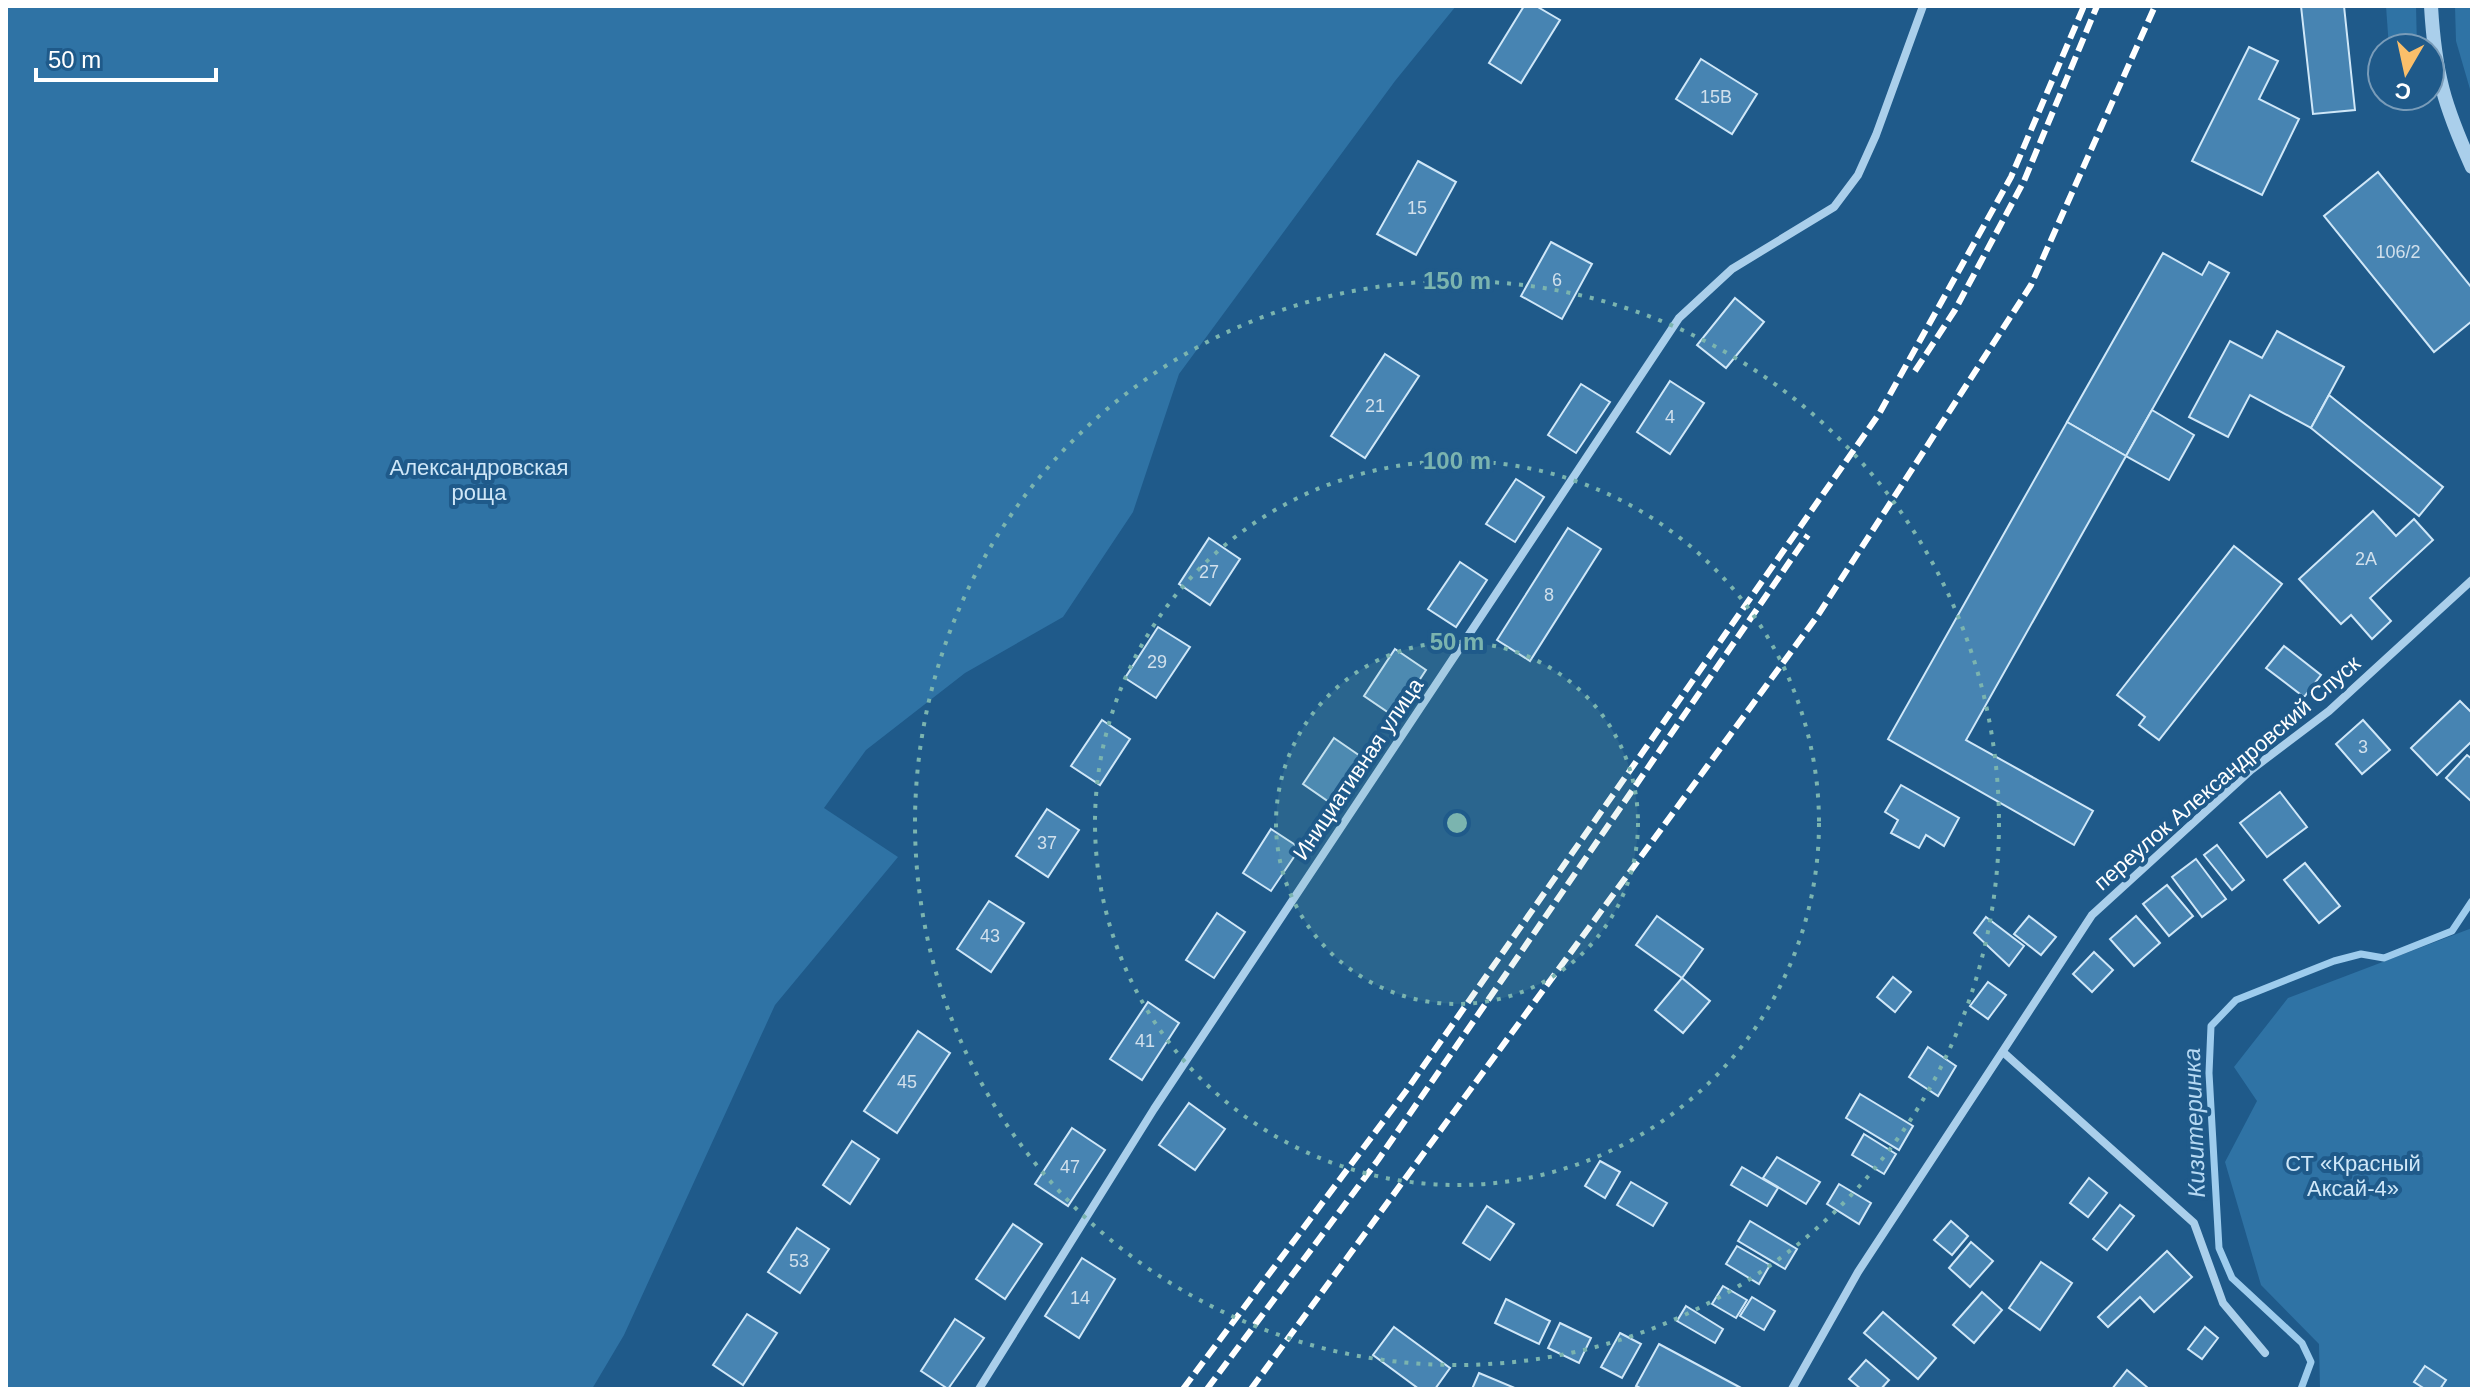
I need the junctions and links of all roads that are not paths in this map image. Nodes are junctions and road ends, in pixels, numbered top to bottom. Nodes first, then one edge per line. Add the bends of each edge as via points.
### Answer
1 (1923, 6) edge
2 (2431, 6) edge
3 (2472, 167) edge
4 (2472, 580) edge
5 (2003, 1052) junction
6 (2265, 1353) dead end
7 (979, 1389) edge
8 (1792, 1389) edge

1 - 7 street, Инициативная улица via 1858,175 1834,207 1732,269 1679,318 1154,1109
2 - 3 street via 2445,106
4 - 5 street, переулок Александровский Спуск via 2092,915
5 - 6 street via 2194,1223 2223,1303
5 - 8 street, переулок Александровский Спуск via 1858,1272

